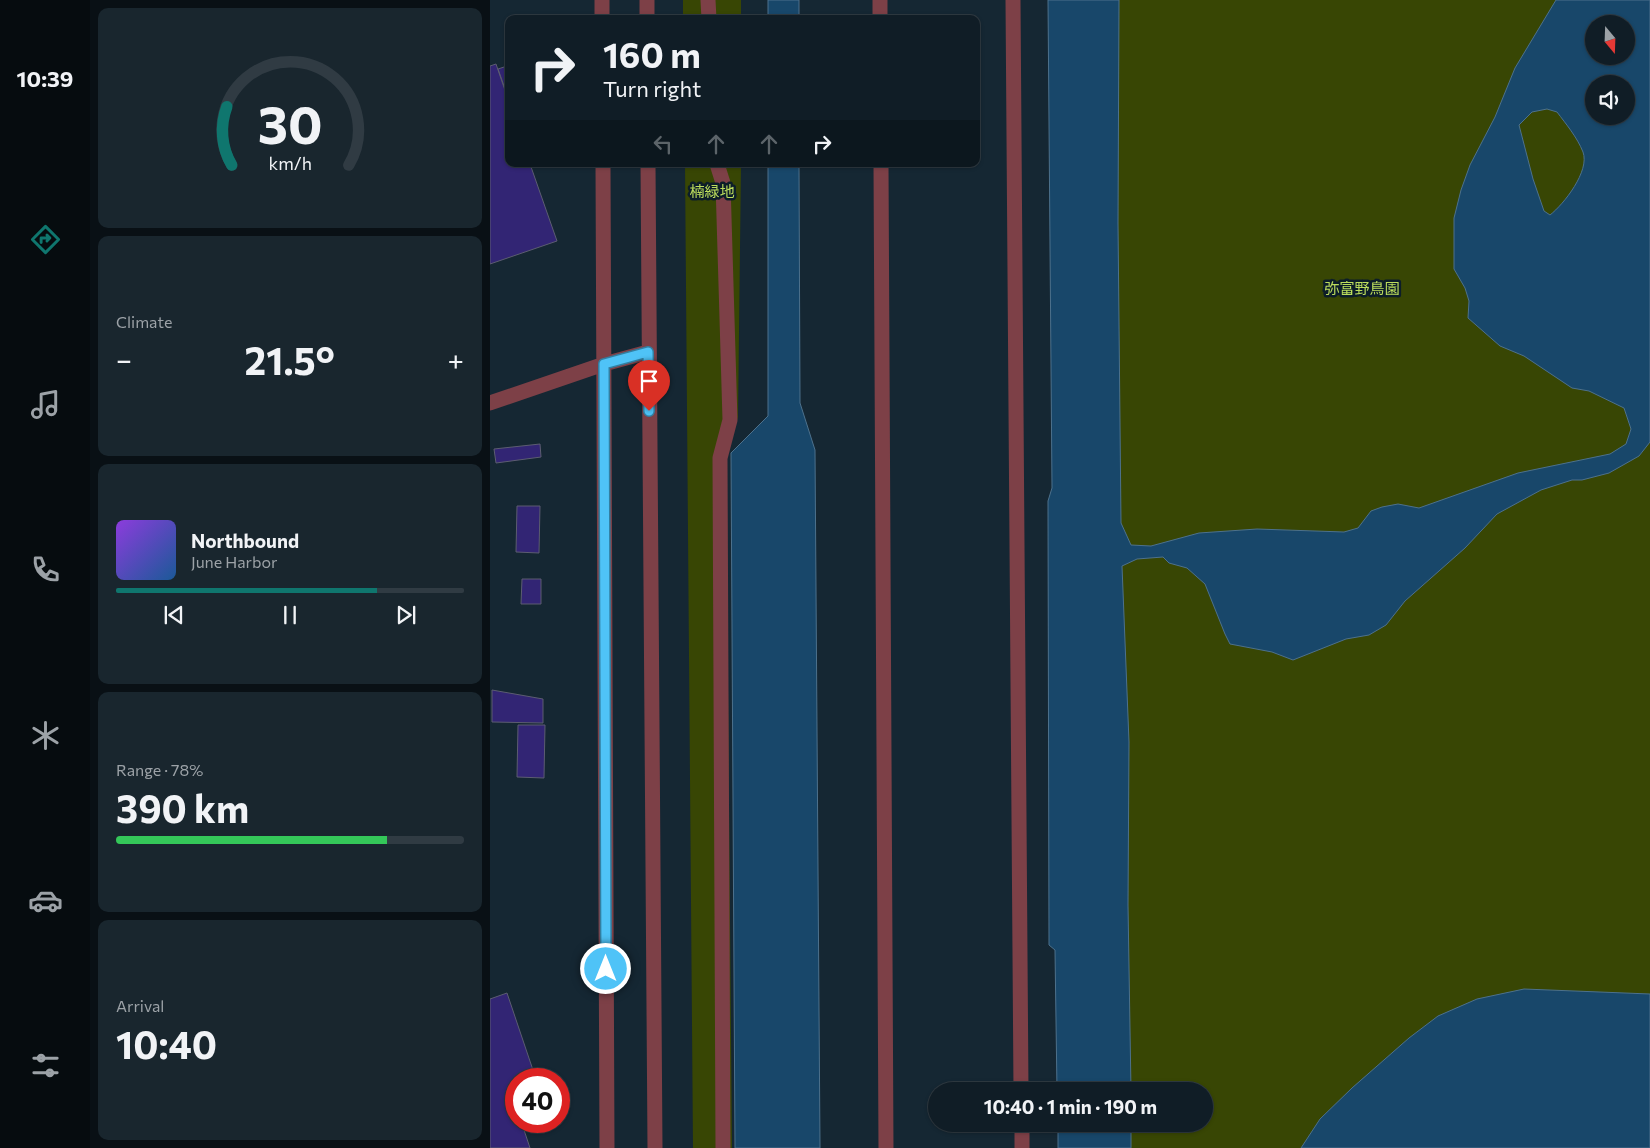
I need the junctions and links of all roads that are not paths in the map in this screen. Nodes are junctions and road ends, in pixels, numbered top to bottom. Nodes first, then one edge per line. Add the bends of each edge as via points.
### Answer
1 (602, 0) edge
2 (647, 0) edge
3 (708, 0) edge
4 (880, 0) edge
5 (1013, 0) edge
6 (602, 15) edge
7 (647, 15) edge
8 (708, 15) edge
9 (880, 15) edge
10 (603, 167) edge
11 (648, 167) edge
12 (718, 167) edge
13 (881, 167) edge
14 (648, 352) junction
15 (604, 364) junction
16 (490, 403) edge
17 (1022, 1082) edge
18 (1022, 1132) edge
19 (607, 1148) edge
20 (655, 1148) edge
21 (723, 1148) edge
22 (886, 1148) edge
23 (1022, 1148) edge

1 - 6 street
2 - 7 street
3 - 8 street
4 - 9 street
5 - 17 street
10 - 15 street
11 - 14 street
12 - 21 street via 724,183 730,420 720,458
13 - 22 street
14 - 15 street
14 - 20 street
15 - 16 street
15 - 19 street
18 - 23 street

